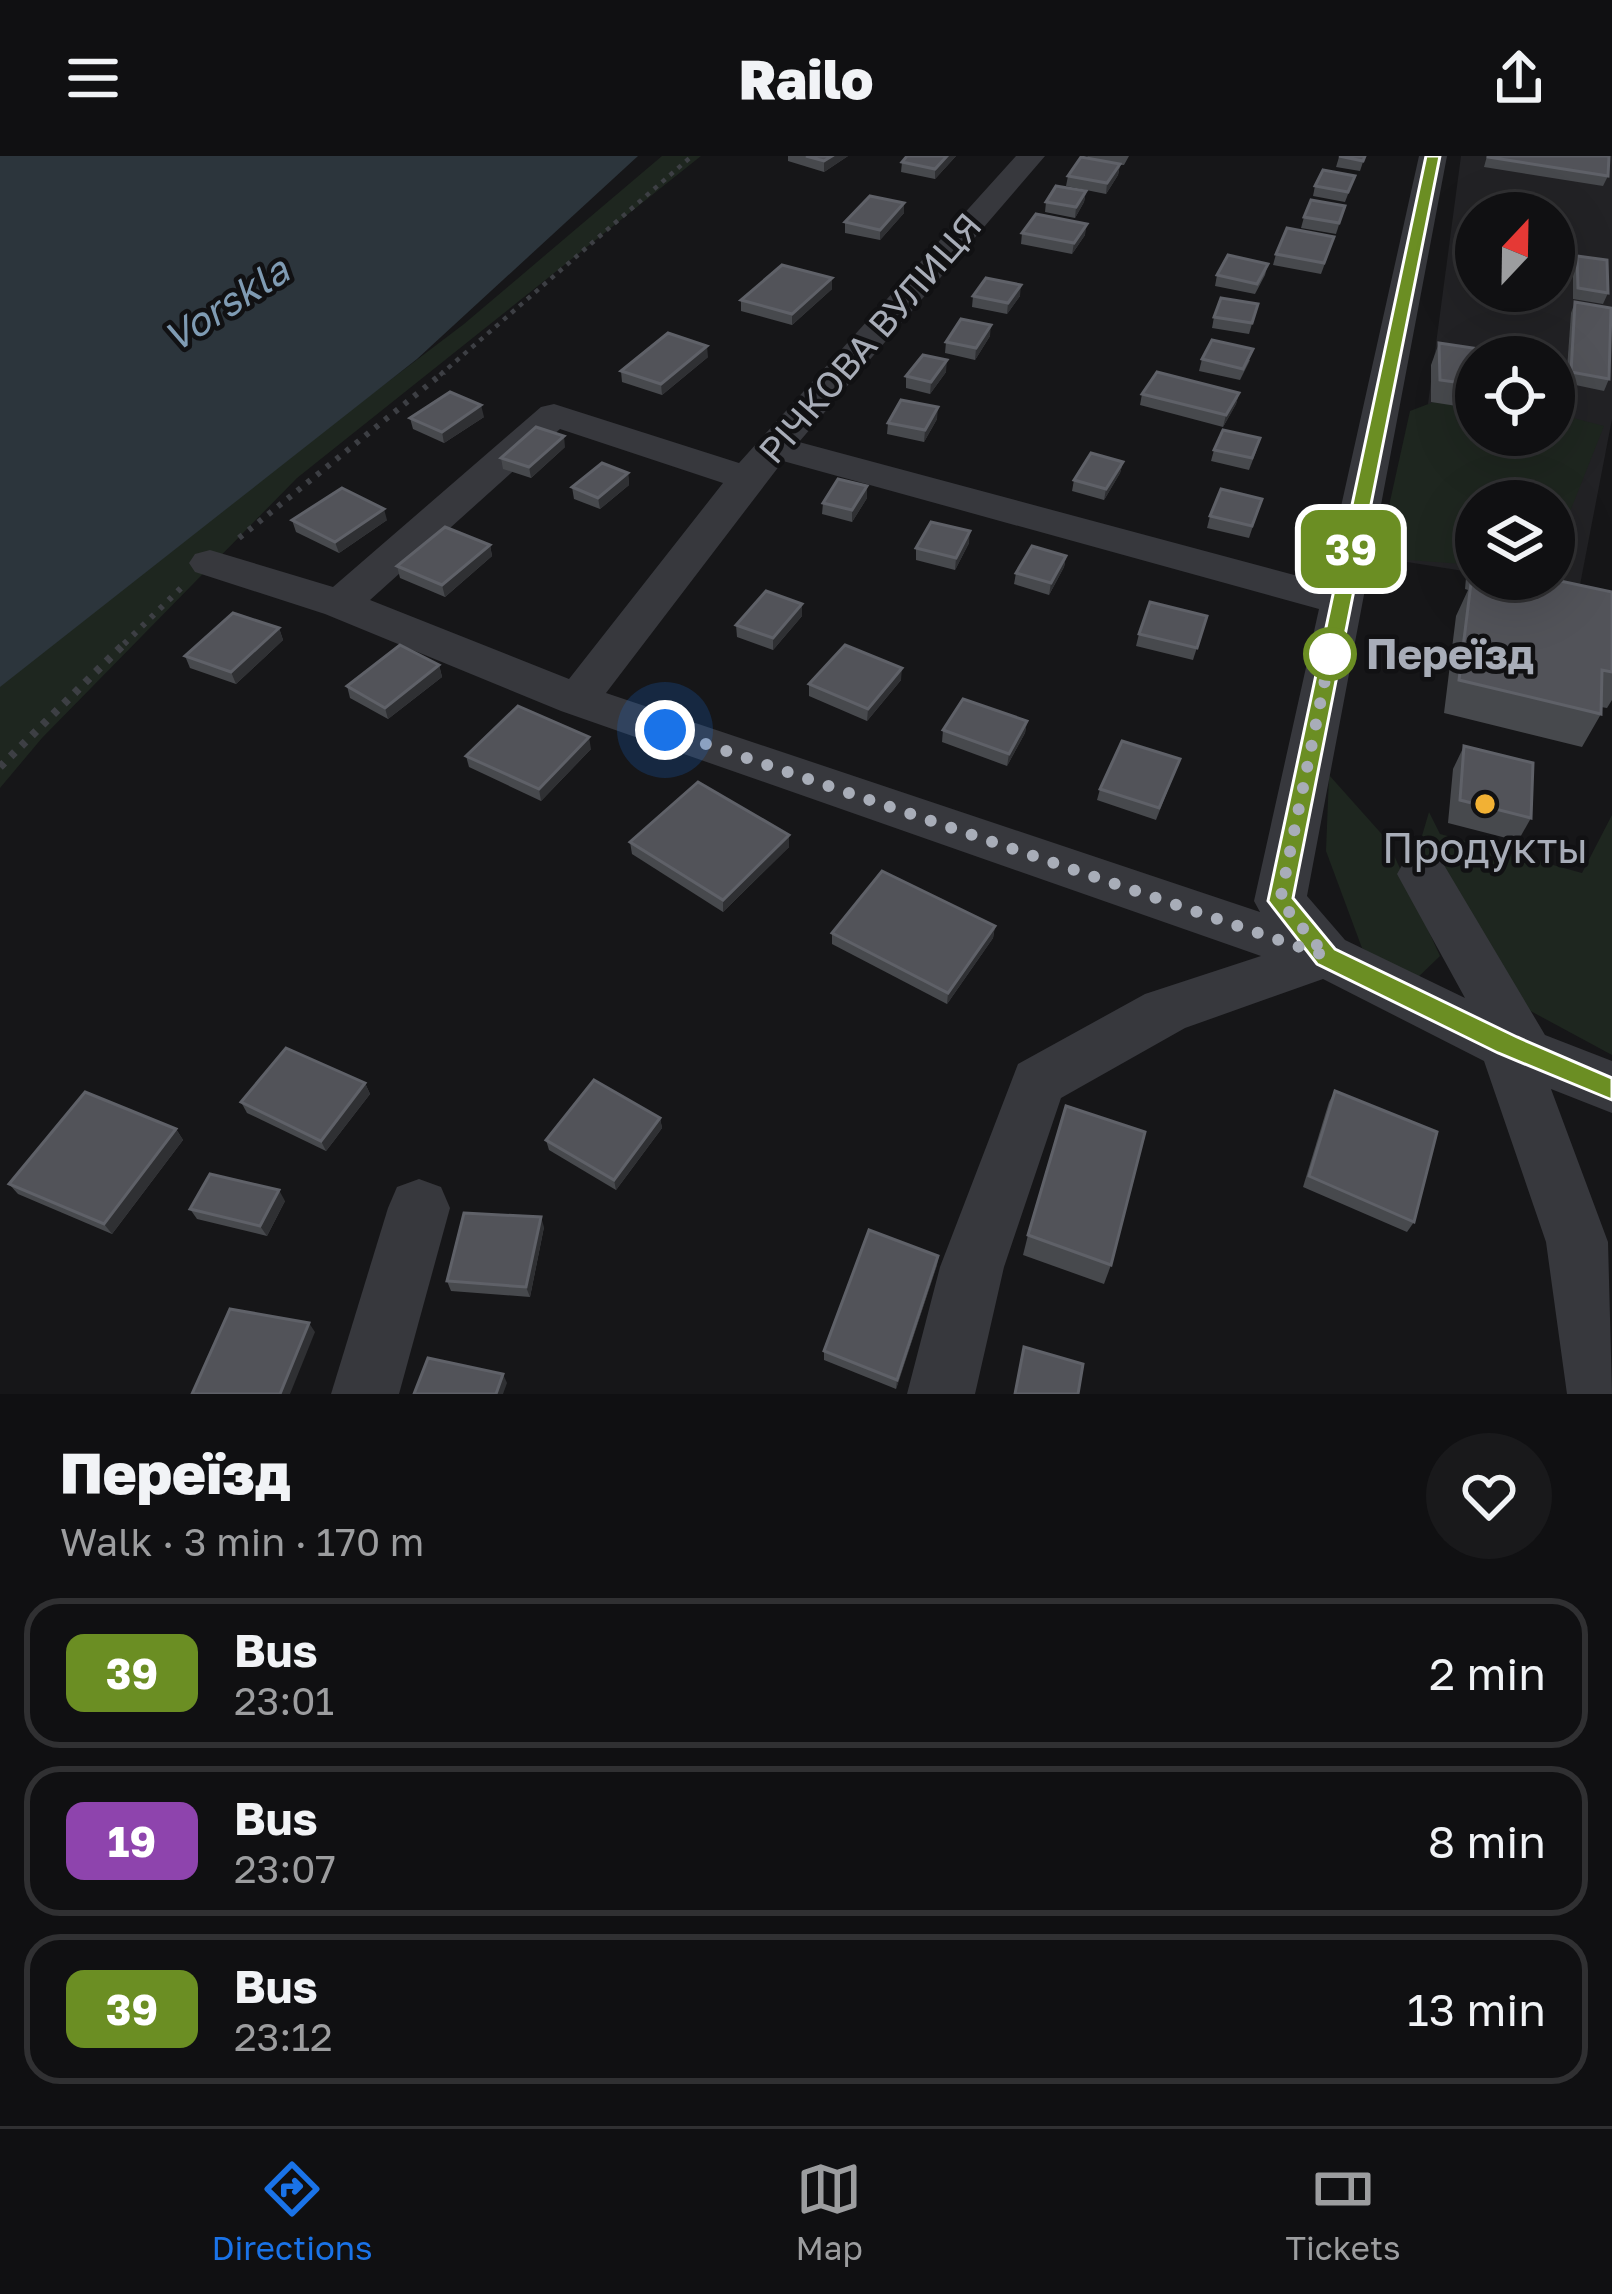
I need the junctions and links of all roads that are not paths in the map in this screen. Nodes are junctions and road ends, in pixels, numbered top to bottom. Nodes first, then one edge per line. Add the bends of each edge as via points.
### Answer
1 (1031, 156) edge
2 (1433, 156) edge
3 (761, 463) junction
4 (210, 563) road end
5 (1341, 601) junction
6 (340, 604) junction
7 (577, 700) junction
8 (1423, 874) dead end
9 (1326, 956) junction
10 (1516, 1048) junction
11 (1612, 1087) edge
12 (418, 1208) dead end
13 (365, 1394) edge
14 (941, 1394) edge
15 (1601, 1394) edge

1 - 3 street, РІЧКОВА ВУЛИЦЯ
2 - 5 street
3 - 5 street
3 - 6 street, РІЧКОВА ВУЛИЦЯ via 554,415
3 - 7 street
4 - 6 street
5 - 9 street via 1280,901
6 - 7 street
7 - 9 street
8 - 10 street
9 - 10 street
9 - 14 street via 1165,1011 1038,1082 972,1267
10 - 11 street
10 - 15 street via 1577,1242
12 - 13 street

